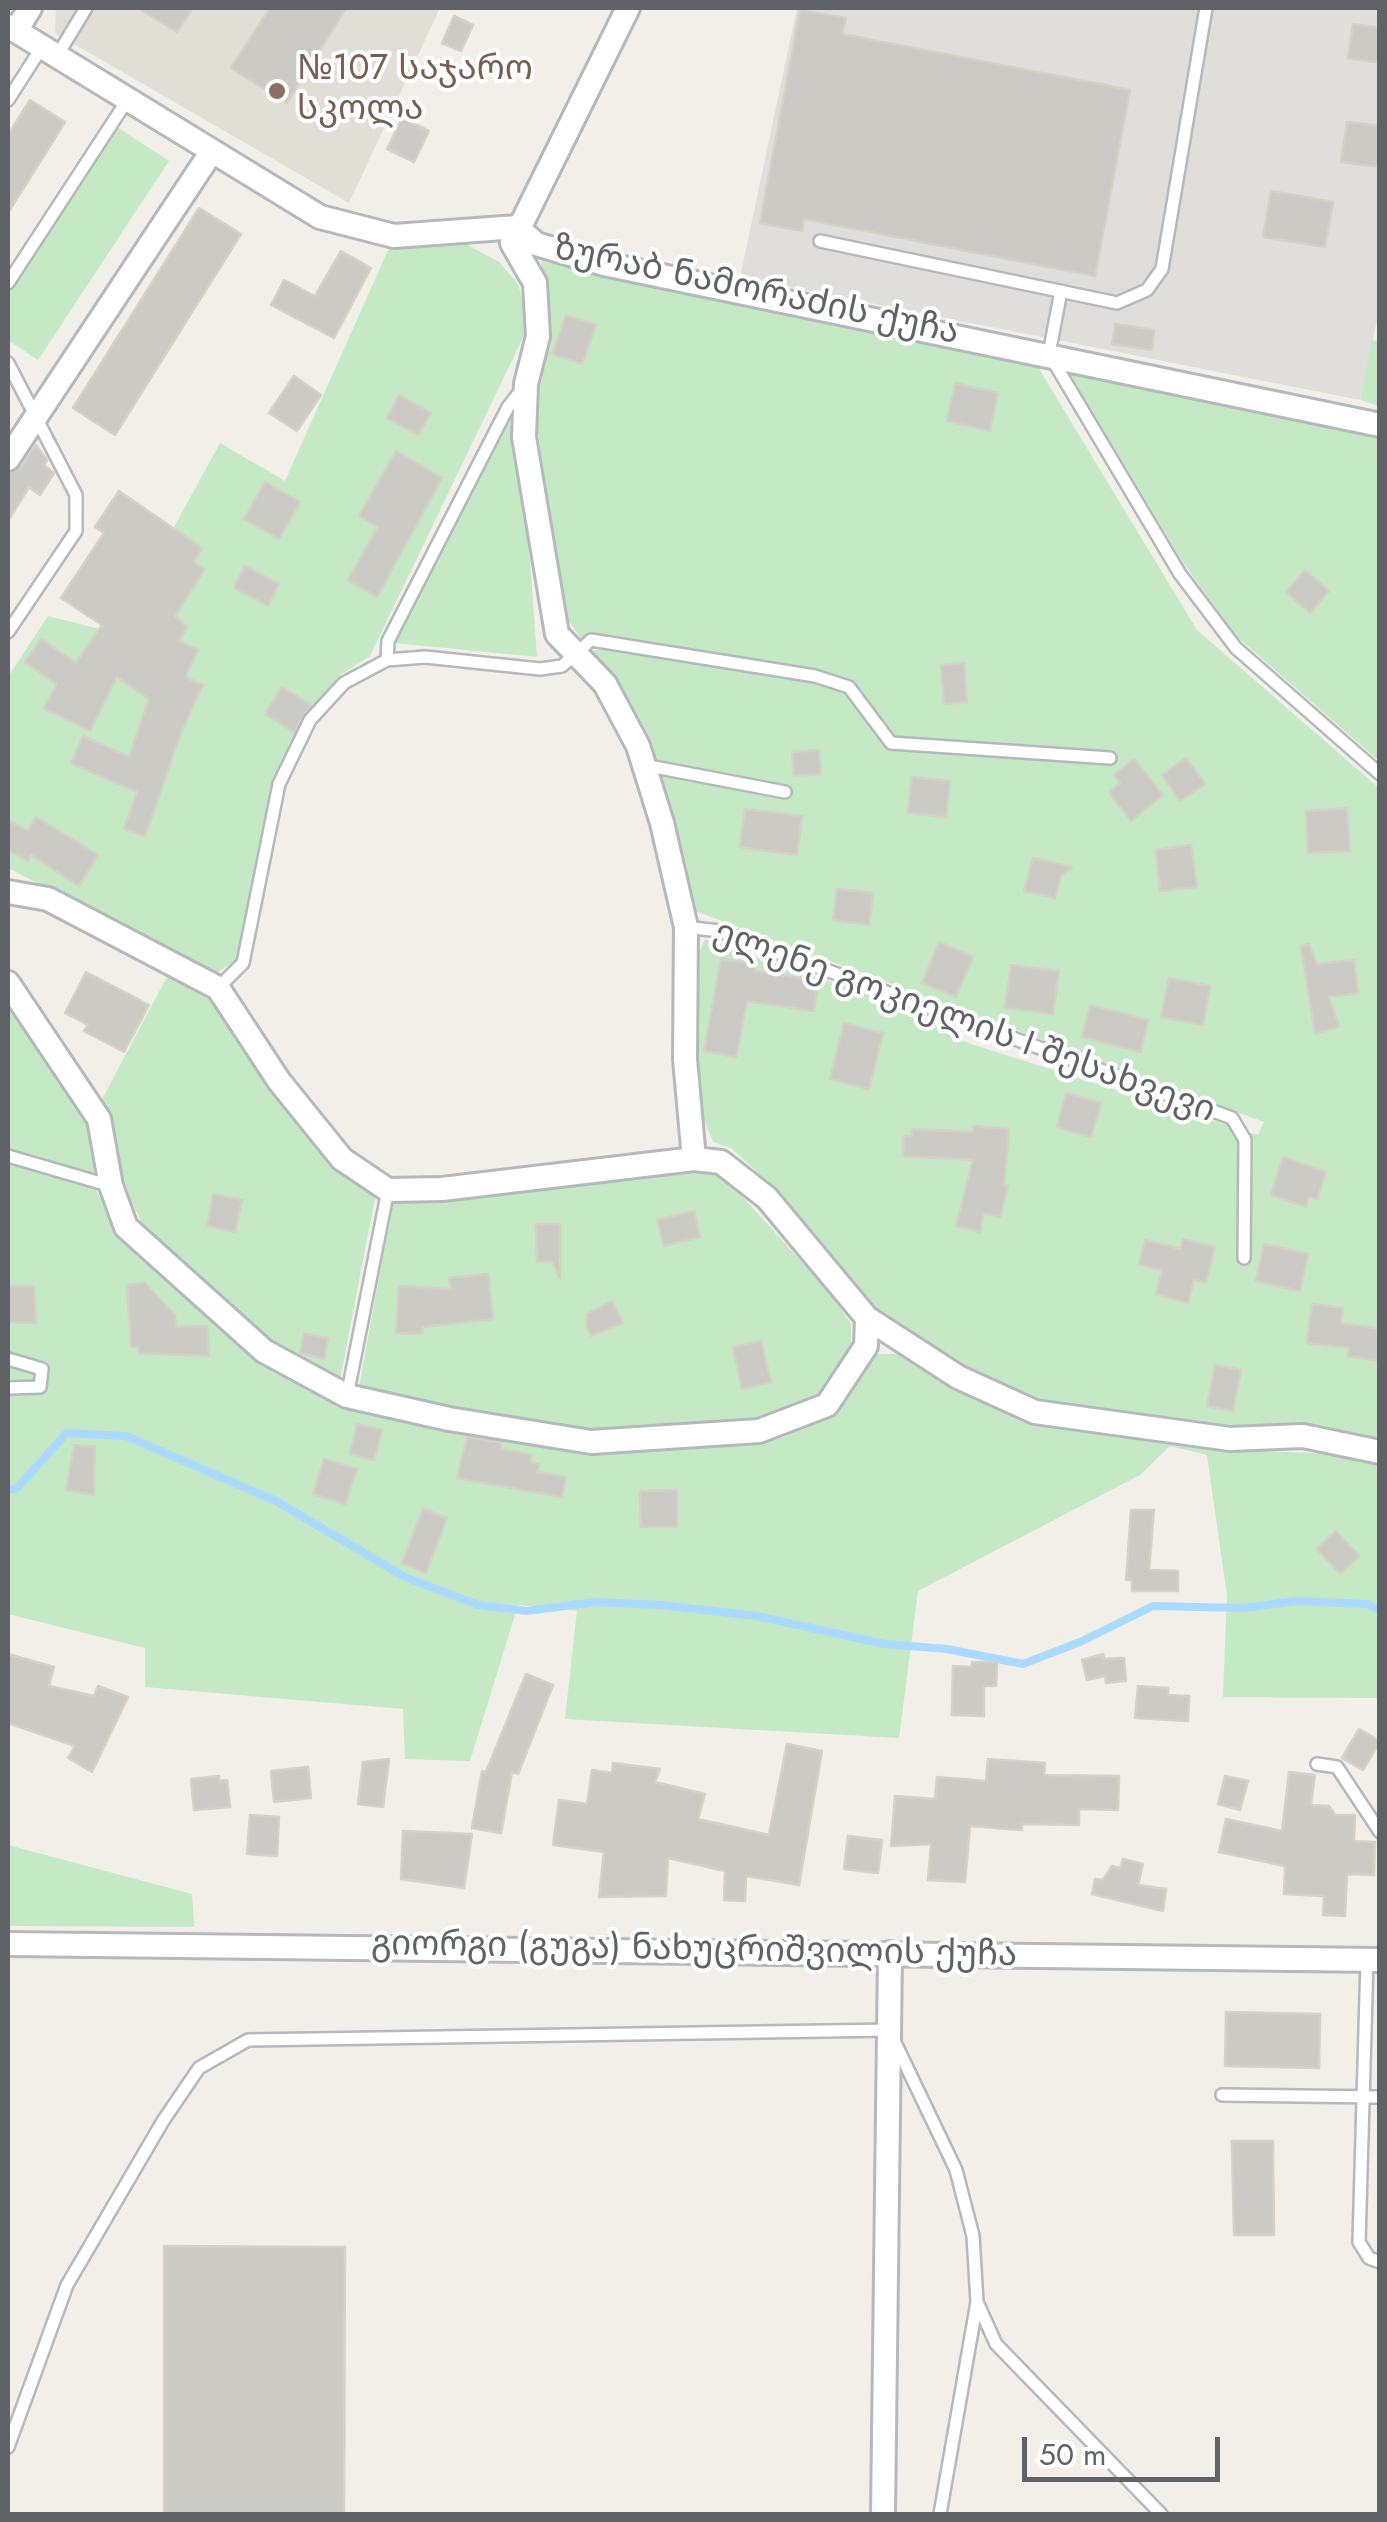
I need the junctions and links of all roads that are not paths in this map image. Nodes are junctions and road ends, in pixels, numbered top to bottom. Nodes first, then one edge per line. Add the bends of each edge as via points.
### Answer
1 (30, 8) edge
2 (86, 8) edge
3 (628, 8) edge
4 (1206, 8) edge
5 (12, 28) edge
6 (49, 52) junction
7 (128, 99) junction
8 (8, 100) edge
9 (212, 151) junction
10 (517, 227) junction
11 (820, 241) dead end
12 (8, 282) edge
13 (1060, 291) junction
14 (1049, 354) junction
15 (8, 364) edge
16 (526, 384) junction
17 (36, 414) junction
18 (1380, 425) edge
19 (8, 458) edge
20 (8, 632) edge
21 (576, 655) junction
22 (387, 660) junction
23 (1110, 758) dead end
24 (644, 765) junction
25 (1380, 774) edge
26 (786, 792) dead end
27 (8, 892) edge
28 (686, 927) junction
29 (8, 983) edge
30 (218, 988) junction
31 (8, 1156) edge
32 (694, 1159) junction
33 (111, 1186) junction
34 (388, 1190) junction
35 (1244, 1258) dead end
36 (867, 1318) junction
37 (8, 1359) edge
38 (8, 1388) edge
39 (347, 1396) junction
40 (1380, 1452) edge
41 (1317, 1764) dead end
42 (1380, 1832) edge
43 (8, 1944) edge
44 (890, 1953) junction
45 (1373, 1959) edge
46 (889, 2030) junction
47 (1222, 2095) dead end
48 (1363, 2096) junction
49 (1380, 2096) edge
50 (1380, 2262) edge
51 (976, 2302) junction
52 (8, 2447) edge
53 (883, 2514) edge
54 (940, 2514) edge
55 (1161, 2514) edge

1 - 5 street
2 - 6 lane
3 - 10 street
4 - 13 lane via 1162,269 1147,290 1117,303
5 - 6 street, ზურაბ ნამორაძის ქუჩა
6 - 7 street, ზურაბ ნამორაძის ქუჩა
6 - 8 lane
7 - 9 street, ზურაბ ნამორაძის ქუჩა
7 - 12 lane
9 - 10 street, ზურაბ ნამორაძის ქუჩა via 320,217 394,236
9 - 17 street
10 - 14 street, ზურაბ ნამორაძის ქუჩა via 536,244 604,264
10 - 16 street, ელენე გოკიელის I შესახვევი via 512,243 535,283 538,336
11 - 13 lane
13 - 14 lane
14 - 18 street, ზურაბ ნამორაძის ქუჩა
14 - 25 lane via 1180,574 1236,648
15 - 17 lane
16 - 21 street, ელენე გოკიელის I შესახვევი via 524,437 550,602 557,634
16 - 22 lane via 388,641
17 - 19 street
17 - 20 lane via 76,496 76,532
21 - 22 lane via 540,670 425,657
21 - 23 lane via 591,640 816,676 849,687 891,743
21 - 24 street, ელენე გოკიელის I შესახვევი via 605,684
22 - 30 lane via 344,683 310,720 279,784 243,963
24 - 26 lane
24 - 28 street, ელენე გოკიელის I შესახვევი
27 - 30 street via 48,899
28 - 32 street, ელენე გოკიელის I შესახვევი via 685,1059
28 - 35 lane, ელენე გოკიელის I შესახვევი via 719,931 1232,1118 1245,1140
29 - 33 street via 99,1119
30 - 34 street via 342,1160
31 - 33 lane
32 - 34 street
32 - 36 street via 721,1162 768,1198
33 - 39 street via 126,1227 197,1295 264,1351
34 - 39 lane
36 - 39 street via 866,1346 827,1405 760,1430 591,1442
36 - 40 street via 958,1377 1035,1412 1230,1439 1303,1436
37 - 38 lane via 42,1368 40,1387
41 - 42 lane via 1338,1767
43 - 44 street, გიორგი (გუგა) ნახუცრიშვილის ქუჩა
44 - 45 street, გიორგი (გუგა) ნახუცრიშვილის ქუჩა
44 - 46 street
45 - 48 lane
46 - 51 lane via 956,2170 973,2236
46 - 52 lane via 248,2040 200,2068 163,2121 67,2285
46 - 53 street
47 - 48 lane
48 - 49 lane
48 - 50 lane via 1359,2242
51 - 54 lane
51 - 55 lane via 996,2344

